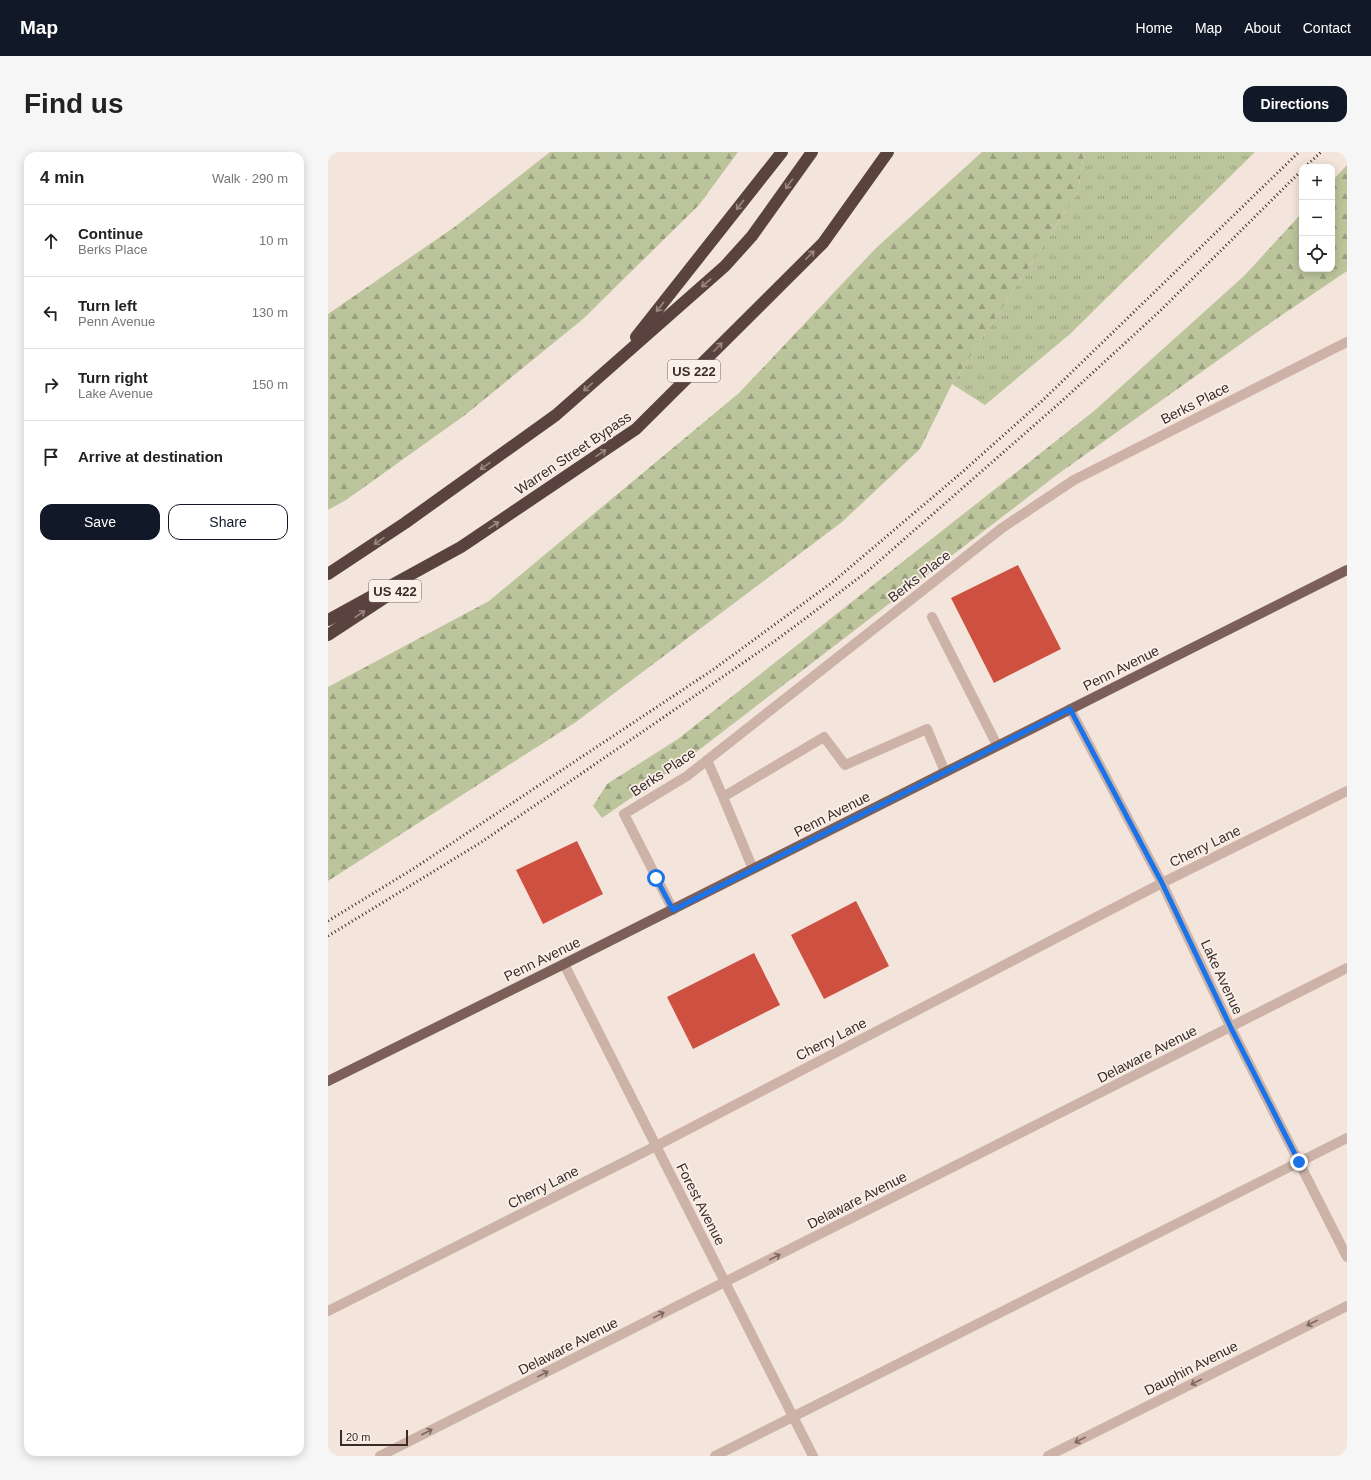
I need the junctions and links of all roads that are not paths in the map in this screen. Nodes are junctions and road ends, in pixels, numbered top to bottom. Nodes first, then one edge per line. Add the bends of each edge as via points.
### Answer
1 (782, 152) edge
2 (812, 152) edge
3 (888, 152) edge
4 (1347, 342) edge
5 (617, 361) junction
6 (461, 547) junction
7 (1347, 570) edge
8 (328, 574) edge
9 (932, 617) dead end
10 (328, 620) edge
11 (328, 635) edge
12 (1070, 709) junction
13 (998, 746) junction
14 (707, 760) junction
15 (945, 772) junction
16 (1347, 791) edge
17 (723, 797) junction
18 (753, 869) junction
19 (1162, 883) junction
20 (673, 910) junction
21 (564, 964) junction
22 (1347, 968) edge
23 (1231, 1028) junction
24 (328, 1081) edge
25 (1347, 1138) edge
26 (656, 1146) junction
27 (1299, 1162) junction
28 (1347, 1257) edge
29 (724, 1282) junction
30 (1347, 1306) edge
31 (328, 1311) edge
32 (793, 1417) junction
33 (380, 1456) edge
34 (715, 1456) edge
35 (813, 1456) edge
36 (1048, 1456) edge

1 -> 5 highway
2 -> 5 highway via 752,236 725,266
6 -> 3 highway, Warren Street Bypass / US 222 via 636,429 823,243
4 - 14 street, Berks Place via 1074,480 1002,528
5 -> 8 highway via 556,416 404,524
6 - 10 highway, Warren Street Bypass / US 222
11 -> 6 highway, US 422
7 - 12 main road, Penn Avenue
9 - 13 street
12 - 13 main road, Penn Avenue
12 - 19 street, Lake Avenue
13 - 15 main road, Penn Avenue
14 - 17 street
14 - 20 street, Berks Place via 687,776 624,814
15 - 17 street via 927,729 845,765 824,737
15 - 18 main road, Penn Avenue
16 - 19 street, Cherry Lane
17 - 18 street
18 - 20 main road, Penn Avenue
19 - 23 street, Lake Avenue
19 - 26 street, Cherry Lane
20 - 21 main road, Penn Avenue
21 - 24 main road, Penn Avenue
21 - 26 street, Forest Avenue
22 - 23 street, Delaware Avenue
23 - 27 street, Lake Avenue
29 -> 23 street, Delaware Avenue
25 - 27 street
26 - 29 street, Forest Avenue
26 - 31 street, Cherry Lane
27 - 28 street, Lake Avenue
27 - 32 street
29 - 32 street, Forest Avenue
33 -> 29 street, Delaware Avenue
30 -> 36 street, Dauphin Avenue
32 - 34 street
32 - 35 street, Forest Avenue

